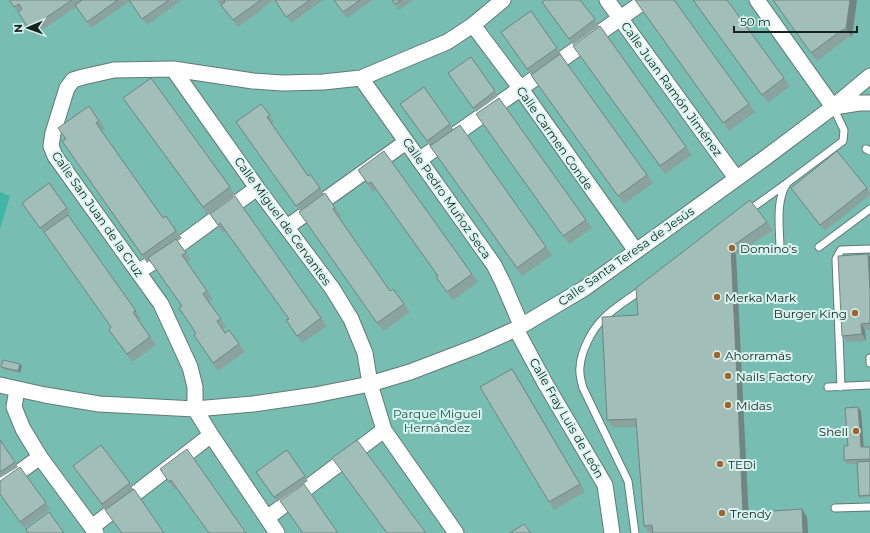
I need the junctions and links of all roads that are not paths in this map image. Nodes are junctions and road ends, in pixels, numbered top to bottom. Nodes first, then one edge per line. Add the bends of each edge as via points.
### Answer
1 (503, 0) edge
2 (607, 0) edge
3 (646, 0) edge
4 (757, 0) edge
5 (620, 18) junction
6 (473, 25) junction
7 (173, 69) junction
8 (870, 76) edge
9 (361, 78) junction
10 (521, 89) junction
11 (870, 103) edge
12 (833, 107) junction
13 (406, 142) junction
14 (419, 160) junction
15 (736, 178) junction
16 (786, 183) junction
17 (257, 188) junction
18 (870, 209) edge
19 (742, 215) edge
20 (287, 227) junction
21 (819, 247) dead end
22 (870, 249) edge
23 (780, 250) dead end
24 (636, 251) junction
25 (138, 272) junction
26 (648, 285) edge
27 (519, 327) junction
28 (870, 358) edge
29 (870, 364) edge
30 (370, 384) junction
31 (0, 385) edge
32 (870, 385) edge
33 (841, 387) junction
34 (828, 388) dead end
35 (17, 389) junction
36 (195, 409) junction
37 (384, 430) junction
38 (211, 435) junction
39 (40, 457) junction
40 (0, 486) edge
41 (870, 506) edge
42 (834, 508) dead end
43 (267, 518) junction
44 (94, 530) edge
45 (277, 533) edge
46 (456, 533) edge
47 (612, 533) edge
48 (635, 533) edge

1 - 6 street, Calle San Juan de la Cruz
2 - 5 street, Calle Juan Ramón Jiménez
3 - 5 street
4 - 12 street
5 - 10 street
5 - 15 street, Calle Juan Ramón Jiménez
6 - 9 street, Calle San Juan de la Cruz via 447,42
6 - 10 street, Calle Carmen Conde
7 - 9 street, Calle San Juan de la Cruz via 282,83
7 - 17 street, Calle Miguel de Cervantes
7 - 25 street, Calle San Juan de la Cruz via 114,70 73,80 67,88 53,133 51,146 55,156
8 - 12 street, Calle Santa Teresa de Jesús
9 - 13 street, Calle Pedro Muñoz Seca
10 - 14 street
10 - 24 street, Calle Carmen Conde
11 - 12 street
12 - 15 street, Calle Santa Teresa de Jesús
12 - 16 lane via 844,130 843,141
13 - 14 street, Calle Pedro Muñoz Seca
13 - 20 street
14 - 27 street, Calle Pedro Muñoz Seca via 494,265 504,283
15 - 24 street, Calle Santa Teresa de Jesús
16 - 19 lane
16 - 23 lane via 780,200
17 - 20 street, Calle Miguel de Cervantes
17 - 25 street
18 - 21 lane
20 - 30 street, Calle Miguel de Cervantes via 332,288 351,319 365,353
22 - 33 lane via 841,250 836,259
24 - 27 street, Calle Santa Teresa de Jesús via 585,288
25 - 36 street, Calle San Juan de la Cruz via 161,304 190,367 195,387
26 - 48 lane via 603,318 586,346 579,367 583,388 628,481
27 - 30 street, Calle Santa Teresa de Jesús via 478,346
27 - 47 street, Calle Fray Luis de León via 545,383 605,485
28 - 29 lane
30 - 36 street, Calle Santa Teresa de Jesús via 253,404
30 - 37 street
31 - 35 street, Calle Santa Teresa de Jesús
32 - 33 lane
33 - 34 lane
35 - 36 street, Calle Santa Teresa de Jesús via 99,404
35 - 39 street via 14,407 23,429
36 - 38 street
37 - 43 street
37 - 46 street
38 - 43 street
38 - 44 street
39 - 40 street
39 - 44 street
41 - 42 lane
43 - 45 street

